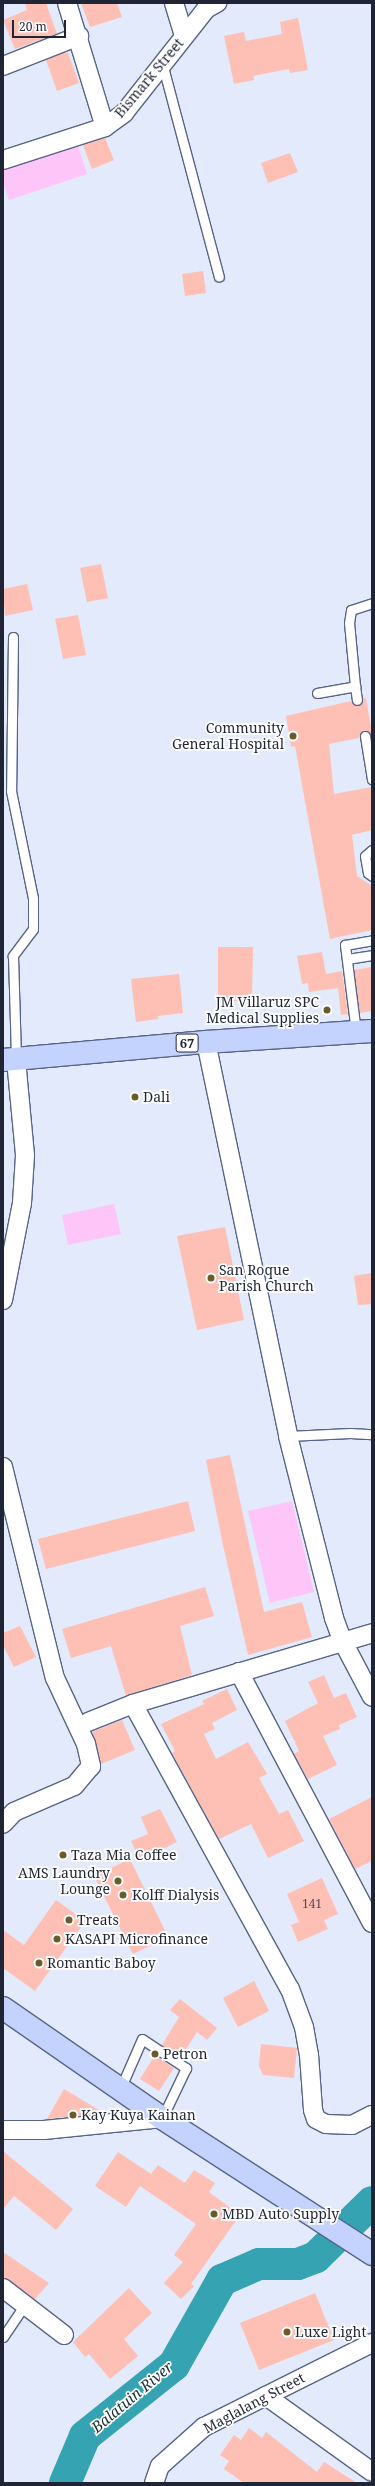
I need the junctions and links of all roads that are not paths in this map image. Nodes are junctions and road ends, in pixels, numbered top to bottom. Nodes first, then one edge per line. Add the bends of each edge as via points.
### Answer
1 (67, 3) edge
2 (174, 3) edge
3 (217, 3) edge
4 (184, 35) junction
5 (79, 36) junction
6 (162, 63) junction
7 (3, 66) edge
8 (105, 127) junction
9 (3, 160) edge
10 (219, 277) dead end
11 (372, 603) edge
12 (13, 637) dead end
13 (355, 686) junction
14 (317, 693) dead end
15 (357, 700) dead end
16 (365, 736) dead end
17 (372, 779) edge
18 (372, 850) edge
19 (372, 876) edge
20 (372, 940) edge
21 (372, 955) edge
22 (347, 959) junction
23 (364, 1032) edge
24 (206, 1042) junction
25 (9, 1059) edge
26 (3, 1300) edge
27 (372, 1434) edge
28 (288, 1436) junction
29 (3, 1467) edge
30 (372, 1633) edge
31 (342, 1640) junction
32 (239, 1672) junction
33 (372, 1697) edge
34 (133, 1704) junction
35 (88, 1722) dead end
36 (3, 1824) edge
37 (372, 1923) edge
38 (3, 2008) edge
39 (121, 2088) junction
40 (372, 2115) edge
41 (162, 2118) junction
42 (3, 2130) edge
43 (372, 2254) edge
44 (3, 2288) edge
45 (25, 2304) junction
46 (64, 2335) dead end
47 (3, 2337) edge
48 (372, 2343) edge
49 (266, 2396) junction
50 (372, 2472) edge
51 (154, 2483) edge

1 - 5 street
2 - 4 street
3 - 4 street, Bismark Street via 206,9
4 - 6 street, Bismark Street
5 - 7 street
5 - 8 street
6 - 8 street, Bismark Street via 124,113
6 - 10 lane
8 - 9 street, Bismark Street
11 - 13 lane via 351,610 349,623
12 - 25 lane via 11,791 33,898 33,929 13,956
13 - 14 lane
13 - 15 lane
16 - 17 lane
18 - 19 lane via 365,856 368,873
20 - 22 lane via 344,945
21 - 22 lane
22 - 23 lane
23 - 24 main road, 67
24 - 25 main road, 67
24 - 28 street
25 - 26 street via 25,1155 22,1203
27 - 28 lane
28 - 31 street
29 - 36 street via 55,1678 86,1744 91,1766 74,1786 14,1812
30 - 31 street
31 - 32 street
31 - 33 street
32 - 34 street
32 - 37 street
34 - 35 street
34 - 40 street via 290,1989 304,2027 316,2119 326,2124 352,2125
38 - 39 main road
39 - 41 main road
39 - 41 lane via 142,2039 186,2068
41 - 42 street via 44,2130
41 - 43 main road
44 - 45 street
45 - 46 street
45 - 47 lane
48 - 49 street, Maglalang Street
49 - 50 street
49 - 51 street, Maglalang Street via 204,2428 160,2466

